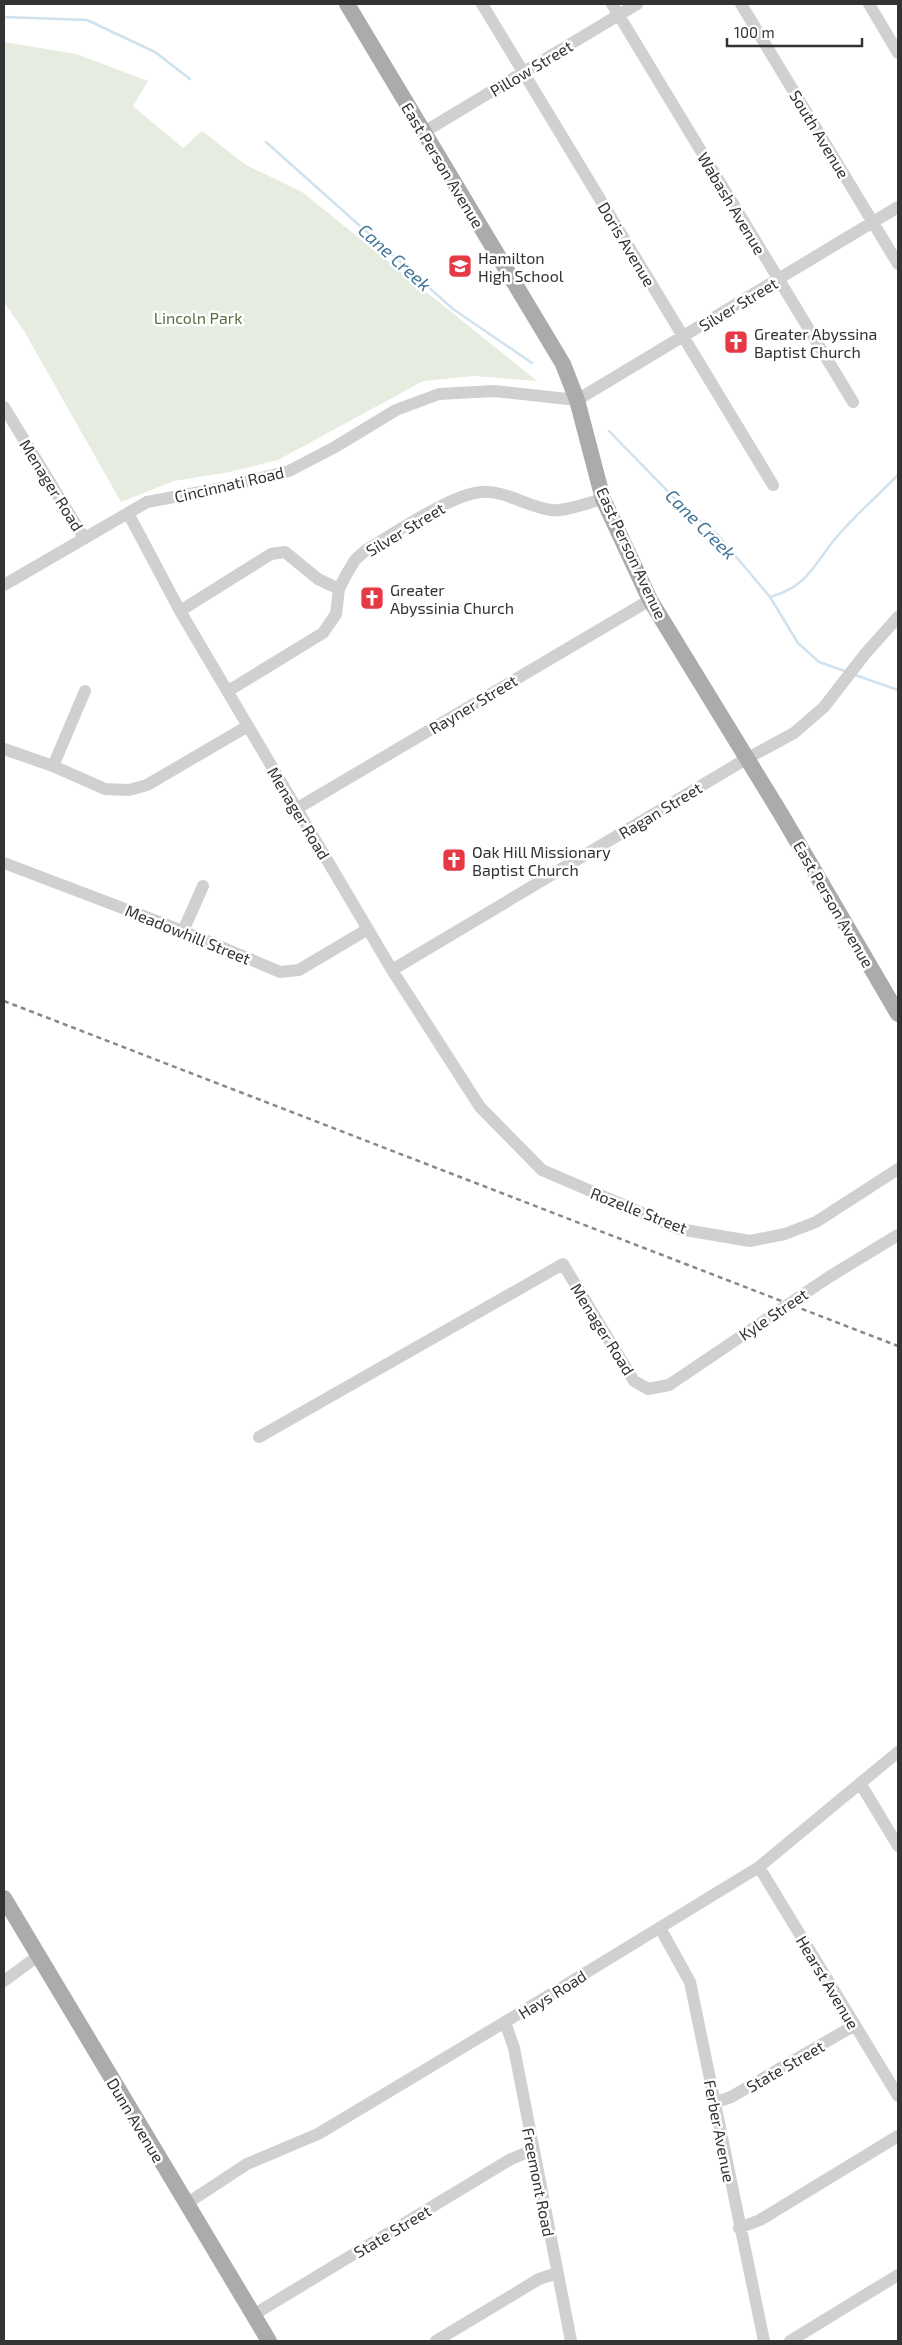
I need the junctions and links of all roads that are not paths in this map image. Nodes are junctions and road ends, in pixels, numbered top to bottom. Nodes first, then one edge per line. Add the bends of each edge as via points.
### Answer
1 (347, 4) edge
2 (482, 4) edge
3 (612, 4) edge
4 (637, 4) edge
5 (741, 4) edge
6 (869, 4) edge
7 (619, 15) junction
8 (898, 53) edge
9 (524, 73) junction
10 (424, 132) junction
11 (898, 207) edge
12 (873, 222) junction
13 (898, 264) edge
14 (778, 280) junction
15 (683, 338) junction
16 (577, 400) junction
17 (853, 402) dead end
18 (4, 407) edge
19 (773, 485) dead end
20 (603, 499) junction
21 (128, 513) junction
22 (84, 538) junction
23 (4, 585) edge
24 (339, 589) junction
25 (650, 600) junction
26 (180, 610) junction
27 (898, 616) edge
28 (85, 691) dead end
29 (228, 691) junction
30 (248, 726) junction
31 (4, 748) edge
32 (746, 759) junction
33 (53, 766) junction
34 (296, 809) junction
35 (4, 863) edge
36 (203, 886) dead end
37 (368, 929) junction
38 (184, 931) junction
39 (392, 970) junction
40 (898, 1014) edge
41 (480, 1106) joint
42 (898, 1169) edge
43 (898, 1235) edge
44 (648, 1389) joint
45 (259, 1437) dead end
46 (898, 1752) edge
47 (860, 1783) junction
48 (898, 1846) edge
49 (758, 1867) junction
50 (4, 1898) edge
51 (660, 1928) junction
52 (38, 1956) junction
53 (4, 1981) edge
54 (506, 2022) junction
55 (855, 2026) junction
56 (898, 2096) edge
57 (714, 2103) junction
58 (898, 2136) edge
59 (532, 2150) junction
60 (186, 2204) junction
61 (739, 2228) junction
62 (557, 2273) junction
63 (898, 2275) edge
64 (253, 2315) junction
65 (269, 2341) edge
66 (436, 2341) edge
67 (571, 2341) edge
68 (764, 2341) edge
69 (790, 2341) edge

1 - 10 main road, East Person Avenue
2 - 9 street, Doris Avenue
3 - 7 street, Wabash Avenue
4 - 7 street, Pillow Street
5 - 12 street, South Avenue
6 - 8 street
7 - 9 street, Pillow Street
7 - 14 street, Wabash Avenue
9 - 10 street, Pillow Street
9 - 15 street, Doris Avenue
10 - 16 main road, East Person Avenue via 563,364
11 - 12 street, Silver Street
12 - 13 street, South Avenue
12 - 14 street, Silver Street
14 - 15 street, Silver Street
14 - 17 street, Wabash Avenue
15 - 16 street, Silver Street
15 - 19 street, Doris Avenue
16 - 20 main road, East Person Avenue
16 - 21 street, Cincinnati Road via 494,390 439,394 396,410 289,471 147,502
18 - 22 street, Menager Road
20 - 24 street, Silver Street via 552,511 501,493 461,496 366,550 355,560
20 - 25 main road, East Person Avenue
21 - 22 street, Cincinnati Road
21 - 26 street, Menager Road
22 - 23 street, Cincinnati Road
24 - 26 street via 318,579 285,552 271,554
24 - 29 street via 336,614 323,633
25 - 32 main road, East Person Avenue
25 - 34 street, Rayner Street
26 - 29 street, Menager Road
27 - 32 street, Ragan Street via 831,698 794,733
28 - 33 street
29 - 30 street, Menager Road
30 - 33 street via 147,785 129,790 105,789
30 - 34 street, Menager Road
31 - 33 street
32 - 39 street, Ragan Street
32 - 40 main road, East Person Avenue
34 - 37 street, Menager Road
35 - 38 street, Meadowhill Street
36 - 38 street
37 - 38 street, Meadowhill Street via 299,970 280,972
37 - 39 street, Menager Road
39 - 41 street, Menager Road
41 - 42 street, Rozelle Street via 542,1170 679,1229 750,1241 785,1234 816,1222
43 - 44 street, Kyle Street via 829,1277 669,1385
44 - 45 street, Menager Road via 634,1380 563,1264
46 - 47 street, Hays Road
47 - 48 street
47 - 49 street, Hays Road
49 - 51 street, Hays Road
49 - 55 street, Hearst Avenue
50 - 52 main road, Dunn Avenue
51 - 54 street, Hays Road
51 - 57 street, Ferber Avenue via 690,1982
52 - 53 street
52 - 60 main road, Dunn Avenue
54 - 59 street, Freemont Road via 514,2048
54 - 60 street, Hays Road via 318,2134 247,2164
55 - 56 street, Hearst Avenue
55 - 57 street, State Street via 732,2098
57 - 61 street, Ferber Avenue
58 - 61 street via 760,2220
59 - 62 street, Freemont Road
59 - 64 street, State Street via 511,2159
60 - 64 main road, Dunn Avenue
61 - 68 street, Ferber Avenue
62 - 66 street via 539,2279
62 - 67 street, Freemont Road
63 - 69 street
64 - 65 main road, Dunn Avenue

